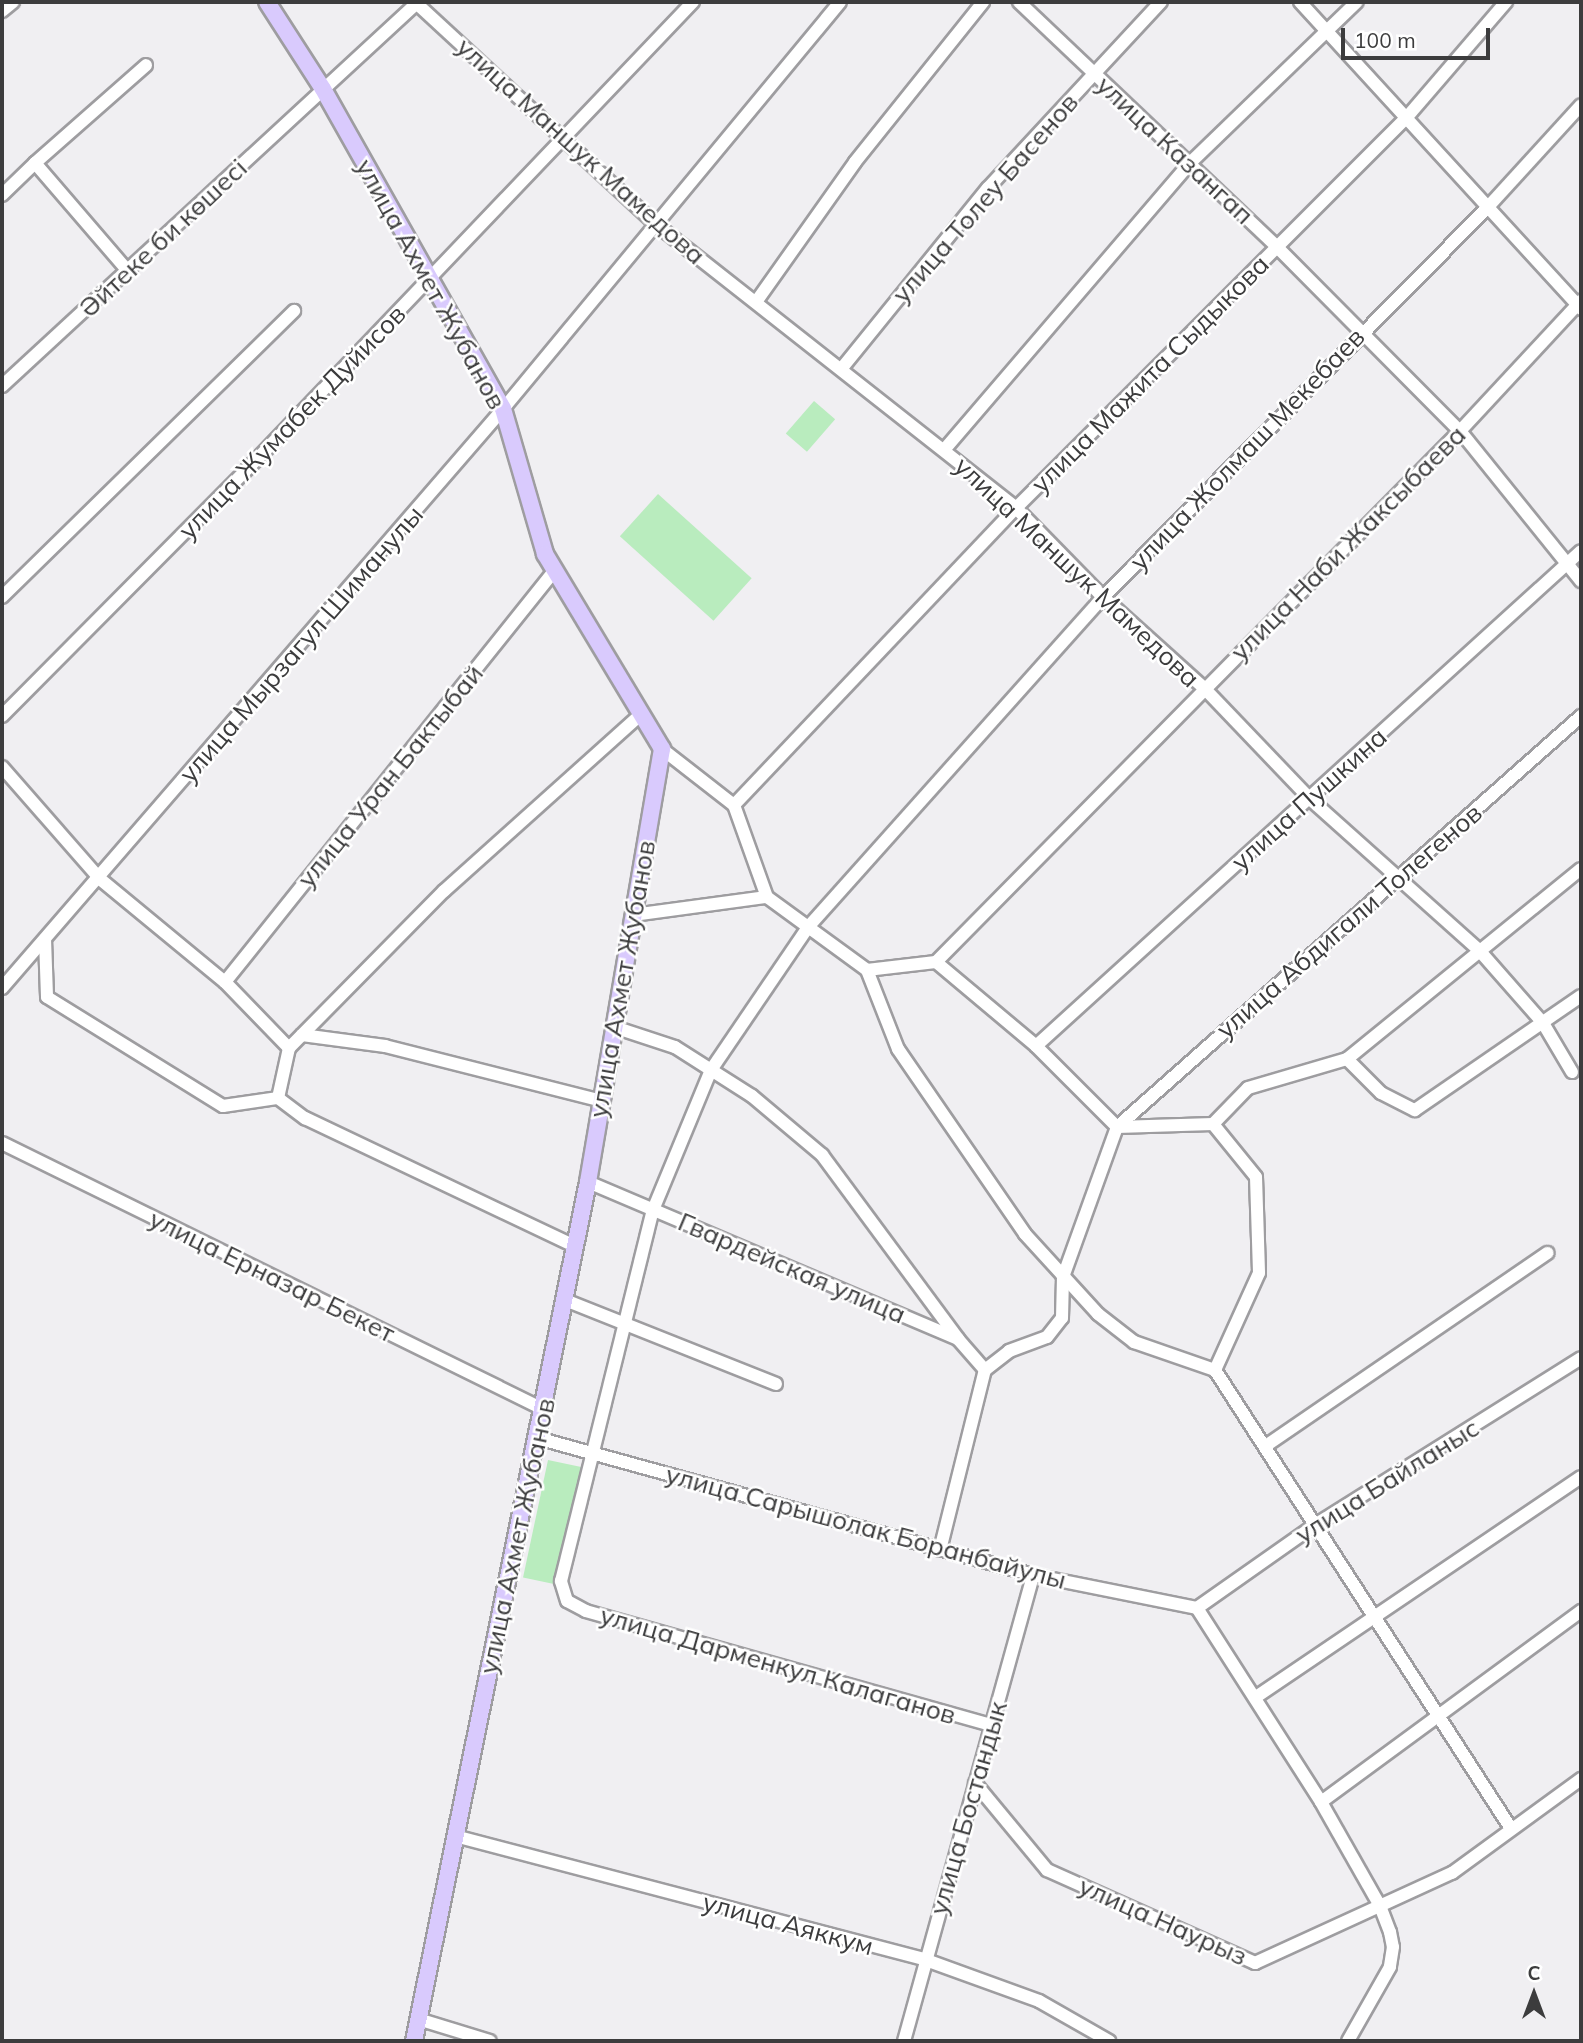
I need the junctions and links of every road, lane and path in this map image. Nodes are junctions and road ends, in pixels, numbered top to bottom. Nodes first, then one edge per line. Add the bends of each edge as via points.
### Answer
1 (13, 2) edge
2 (267, 2) edge
3 (417, 2) edge
4 (692, 2) edge
5 (839, 2) edge
6 (983, 2) edge
7 (1019, 2) edge
8 (1161, 2) edge
9 (1300, 2) edge
10 (1357, 2) edge
11 (1506, 2) edge
12 (2, 11) edge
13 (1327, 31) junction
14 (146, 65) dead end
15 (1093, 73) junction
16 (323, 89) junction
17 (1581, 105) edge
18 (1407, 117) junction
19 (564, 141) junction
20 (35, 163) junction
21 (1189, 164) junction
22 (2, 195) edge
23 (1487, 208) junction
24 (653, 222) junction
25 (1277, 247) junction
26 (128, 271) junction
27 (430, 279) junction
28 (756, 302) junction
29 (1580, 305) edge
30 (294, 311) dead end
31 (1362, 332) junction
32 (842, 368) junction
33 (2, 387) edge
34 (503, 409) junction
35 (1460, 431) junction
36 (944, 450) junction
37 (1016, 508) junction
38 (1581, 551) edge
39 (1566, 564) junction
40 (555, 570) junction
41 (1581, 581) edge
42 (2, 597) edge
43 (1102, 597) junction
44 (1205, 689) junction
45 (641, 714) junction
46 (2, 716) edge
47 (1581, 716) edge
48 (662, 749) junction
49 (2, 767) edge
50 (1310, 799) junction
51 (734, 805) junction
52 (1581, 869) edge
53 (1399, 877) junction
54 (100, 879) junction
55 (767, 897) junction
56 (633, 915) junction
57 (809, 926) junction
58 (45, 939) junction
59 (1478, 949) junction
60 (936, 962) junction
61 (867, 970) junction
62 (225, 982) junction
63 (2, 988) edge
64 (1581, 996) edge
65 (1543, 1023) junction
66 (614, 1027) junction
67 (302, 1035) junction
68 (1036, 1046) junction
69 (289, 1048) junction
70 (1347, 1059) junction
71 (711, 1070) junction
72 (1572, 1072) dead end
73 (278, 1098) junction
74 (602, 1101) junction
75 (1213, 1124) junction
76 (1117, 1126) junction
77 (2, 1143) edge
78 (588, 1182) junction
79 (653, 1210) junction
80 (575, 1246) junction
81 (1547, 1253) dead end
82 (1063, 1278) junction
83 (565, 1300) junction
84 (626, 1325) junction
85 (958, 1339) junction
86 (1581, 1359) edge
87 (985, 1370) junction
88 (1214, 1370) junction
89 (776, 1384) dead end
90 (543, 1409) junction
91 (537, 1438) junction
92 (1267, 1445) junction
93 (595, 1454) junction
94 (1581, 1477) edge
95 (1315, 1525) junction
96 (940, 1550) junction
97 (1033, 1575) junction
98 (567, 1601) joint
99 (1197, 1608) junction
100 (1581, 1611) edge
101 (1375, 1620) junction
102 (1256, 1697) junction
103 (1438, 1719) junction
104 (991, 1725) junction
105 (1581, 1779) edge
106 (975, 1783) junction
107 (1321, 1802) junction
108 (1510, 1827) junction
109 (455, 1836) junction
110 (1380, 1906) junction
111 (926, 1960) junction
112 (418, 2019) junction
113 (414, 2041) edge
114 (490, 2041) edge
115 (904, 2041) edge
116 (1110, 2041) edge
117 (1348, 2041) edge

1 - 12 street
2 - 16 main road, улица Ахмет Жубанов
3 - 16 street, Әйтеке би көшесі
3 - 19 street, улица Маншук Мамедова
4 - 19 street, улица Жумабек Дуйисов
5 - 24 street, улица Мырзагул Шиманулы
6 - 28 street via 855,162
7 - 15 street, улица Казангап
8 - 15 street, улица Толеу Басенов
9 - 13 street
10 - 13 street
11 - 18 street, улица Мажита Сыдыкова
13 - 18 street
13 - 21 street
14 - 20 street
15 - 21 street, улица Казангап
15 - 32 street, улица Толеу Басенов via 988,188
16 - 26 street, Әйтеке би көшесі
16 - 27 main road, улица Ахмет Жубанов
17 - 23 street, улица Жолмаш Мекебаев
18 - 23 street
18 - 25 street, улица Мажита Сыдыкова
19 - 24 street, улица Маншук Мамедова
19 - 27 street, улица Жумабек Дуйисов
20 - 22 street
20 - 26 street
21 - 25 street, улица Казангап
21 - 36 street
23 - 29 street
23 - 31 street, улица Жолмаш Мекебаев
24 - 28 street, улица Маншук Мамедова
24 - 34 street, улица Мырзагул Шиманулы
25 - 31 street, улица Казангап
25 - 37 street, улица Мажита Сыдыкова
26 - 33 street, Әйтеке би көшесі
27 - 34 main road, улица Ахмет Жубанов
27 - 46 street, улица Жумабек Дуйисов
28 - 32 street, улица Маншук Мамедова
29 - 35 street, улица Наби Жаксыбаева
30 - 42 street
31 - 35 street, улица Казангап
31 - 43 street, улица Жолмаш Мекебаев
32 - 36 street, улица Маншук Мамедова
34 - 40 main road, улица Ахмет Жубанов via 545,554
34 - 54 street, улица Мырзагул Шиманулы
35 - 39 street, улица Казангап
35 - 44 street, улица Наби Жаксыбаева
36 - 37 street, улица Маншук Мамедова
37 - 43 street, улица Маншук Мамедова
37 - 51 street, улица Мажита Сыдыкова
38 - 39 street, улица Пушкина
39 - 41 street, улица Казангап
39 - 50 street, улица Пушкина
40 - 45 main road, улица Ахмет Жубанов
40 - 62 street, улица Уран Бактыбай
43 - 44 street, улица Маншук Мамедова
43 - 57 street, улица Жолмаш Мекебаев
44 - 50 street, улица Маншук Мамедова
44 - 60 street, улица Наби Жаксыбаева
45 - 48 main road, улица Ахмет Жубанов
45 - 67 street via 444,891
47 - 53 street, улица Абдигали Толегенов
48 - 51 street
48 - 56 main road, улица Ахмет Жубанов
49 - 54 street
50 - 53 street, улица Маншук Мамедова
50 - 68 street, улица Пушкина
51 - 55 street
52 - 59 street
53 - 59 street, улица Маншук Мамедова
53 - 76 street, улица Абдигали Толегенов
54 - 58 street
54 - 62 street
55 - 56 street
55 - 57 street
56 - 66 main road, улица Ахмет Жубанов
57 - 61 street
57 - 71 street, улица Жолмаш Мекебаев
58 - 63 street
58 - 73 street via 47,997 223,1106
59 - 65 street, улица Маншук Мамедова
59 - 70 street
60 - 61 street
60 - 68 street
61 - 82 street via 898,1049 1025,1234
62 - 69 street
64 - 65 street
65 - 70 street via 1415,1110 1381,1093
65 - 72 street, улица Маншук Мамедова
66 - 71 street via 675,1047
66 - 74 main road, улица Ахмет Жубанов
67 - 69 street
67 - 74 street via 385,1046
68 - 76 street
69 - 73 street
70 - 75 street via 1248,1088
71 - 79 street, улица Жолмаш Мекебаев
71 - 85 street via 752,1096 822,1155
73 - 80 street via 304,1118
74 - 78 main road, улица Ахмет Жубанов
75 - 76 street
75 - 88 street via 1256,1177 1259,1273
76 - 82 street
77 - 90 street, улица Ерназар Бекет
78 - 79 street, Гвардейская улица
78 - 80 main road, улица Ахмет Жубанов
79 - 84 street, улица Жолмаш Мекебаев
79 - 85 street, Гвардейская улица
80 - 83 main road, улица Ахмет Жубанов
81 - 92 street
82 - 87 street via 1062,1318 1047,1338 1009,1352
82 - 88 street via 1134,1342
83 - 84 street
83 - 90 main road, улица Ахмет Жубанов
84 - 89 street
84 - 93 street, улица Жолмаш Мекебаев
85 - 87 street, Гвардейская улица
86 - 95 street, улица Байланыс
87 - 96 street
88 - 92 street
90 - 91 main road, улица Ахмет Жубанов
91 - 93 street, улица Сарышолак Боранбайулы
91 - 109 main road, улица Ахмет Жубанов
92 - 95 street
93 - 96 street, улица Сарышолак Боранбайулы
93 - 98 street, улица Жолмаш Мекебаев via 561,1581
94 - 101 street
95 - 99 street, улица Байланыс
95 - 101 street
96 - 97 street, улица Сарышолак Боранбайулы
97 - 99 street, улица Сарышолак Боранбайулы
97 - 104 street, улица Бостандык
98 - 104 street, улица Дарменкул Калаганов via 586,1611
99 - 102 street
100 - 103 street
101 - 102 street
101 - 103 street
102 - 107 street
103 - 107 street
103 - 108 street
104 - 106 street, улица Бостандык
105 - 108 street, улица Наурыз
106 - 110 street, улица Наурыз via 1047,1870 1255,1963
106 - 111 street, улица Бостандык
107 - 110 street
108 - 110 street, улица Наурыз via 1452,1873
109 - 111 street, улица Аяккум
109 - 112 main road, улица Ахмет Жубанов
110 - 117 street via 1393,1947 1390,1967
111 - 115 street, улица Бостандык
111 - 116 street, улица Аяккум via 1039,2001
112 - 113 main road, улица Ахмет Жубанов
112 - 114 street

